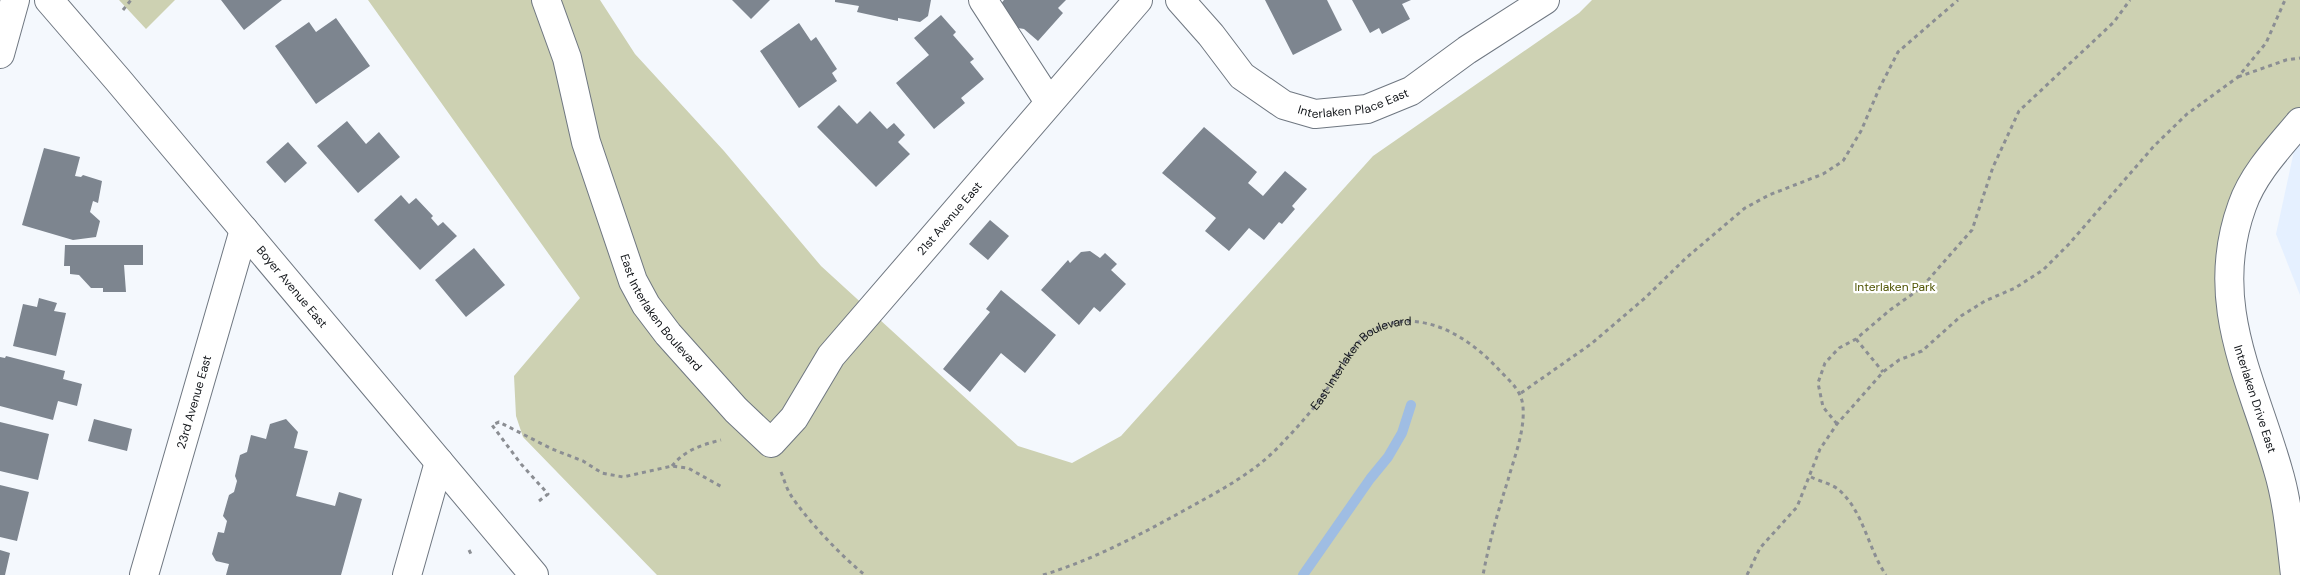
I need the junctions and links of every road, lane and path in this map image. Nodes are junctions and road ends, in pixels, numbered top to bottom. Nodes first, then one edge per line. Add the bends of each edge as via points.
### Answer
1 (15, 0) edge
2 (49, 0) edge
3 (131, 0) edge
4 (546, 0) edge
5 (983, 0) edge
6 (1138, 0) edge
7 (1180, 0) edge
8 (1958, 0) edge
9 (2130, 0) edge
10 (2285, 0) edge
11 (1533, 5) edge
12 (123, 10) dead end
13 (0, 54) edge
14 (2300, 58) edge
15 (2238, 77) junction
16 (1049, 102) junction
17 (2300, 122) edge
18 (244, 230) junction
19 (1856, 339) junction
20 (1883, 372) junction
21 (1521, 393) junction
22 (1837, 424) junction
23 (722, 439) dead end
24 (771, 443) junction
25 (439, 462) junction
26 (672, 466) junction
27 (1811, 477) junction
28 (722, 487) dead end
29 (539, 501) dead end
30 (144, 575) edge
31 (407, 575) edge
32 (534, 575) edge
33 (865, 575) edge
34 (1044, 575) edge
35 (1483, 575) edge
36 (1747, 575) edge
37 (1886, 575) edge
38 (2295, 575) edge

1 - 13 street
2 - 18 street, Boyer Avenue East
3 - 12 path
4 - 24 street, East Interlaken Boulevard via 567,58 586,142 633,281 668,334 736,410
5 - 16 street
6 - 16 street, 21st Avenue East
7 - 11 street, Interlaken Place East via 1242,76 1284,106 1315,114 1367,109 1411,91
8 - 21 path via 1898,52 1861,131 1843,161 1823,174 1768,195 1745,208 1597,339
9 - 19 path via 2114,22 2019,111 1993,167 1972,230 1920,288
10 - 15 path via 2266,43
14 - 15 path
15 - 20 path via 2180,120 2043,270 1961,316 1922,351 1899,360
16 - 24 street, 21st Avenue East via 831,356 794,418
17 - 38 street, Interlaken Drive East via 2267,161 2242,205 2230,251 2230,297 2235,338 2279,472
18 - 25 street, Boyer Avenue East
18 - 30 street, 23rd Avenue East
19 - 20 path
19 - 22 path via 1839,348 1825,362 1818,383 1822,407
20 - 22 path
21 - 34 path, East Interlaken Boulevard via 1470,342 1446,329 1417,322 1391,323 1368,333 1284,442 1252,470 1144,532
21 - 35 path via 1524,408 1518,444 1487,550
22 - 27 path via 1820,449
23 - 26 path via 696,447
24 - 33 path via 790,493 834,546
25 - 31 street
25 - 32 street, Boyer Avenue East
26 - 28 path via 688,468
26 - 29 path via 622,477 602,474 583,461 499,422 492,425 548,494
27 - 36 path via 1797,507 1760,548
27 - 37 path via 1838,489 1849,501 1876,561

